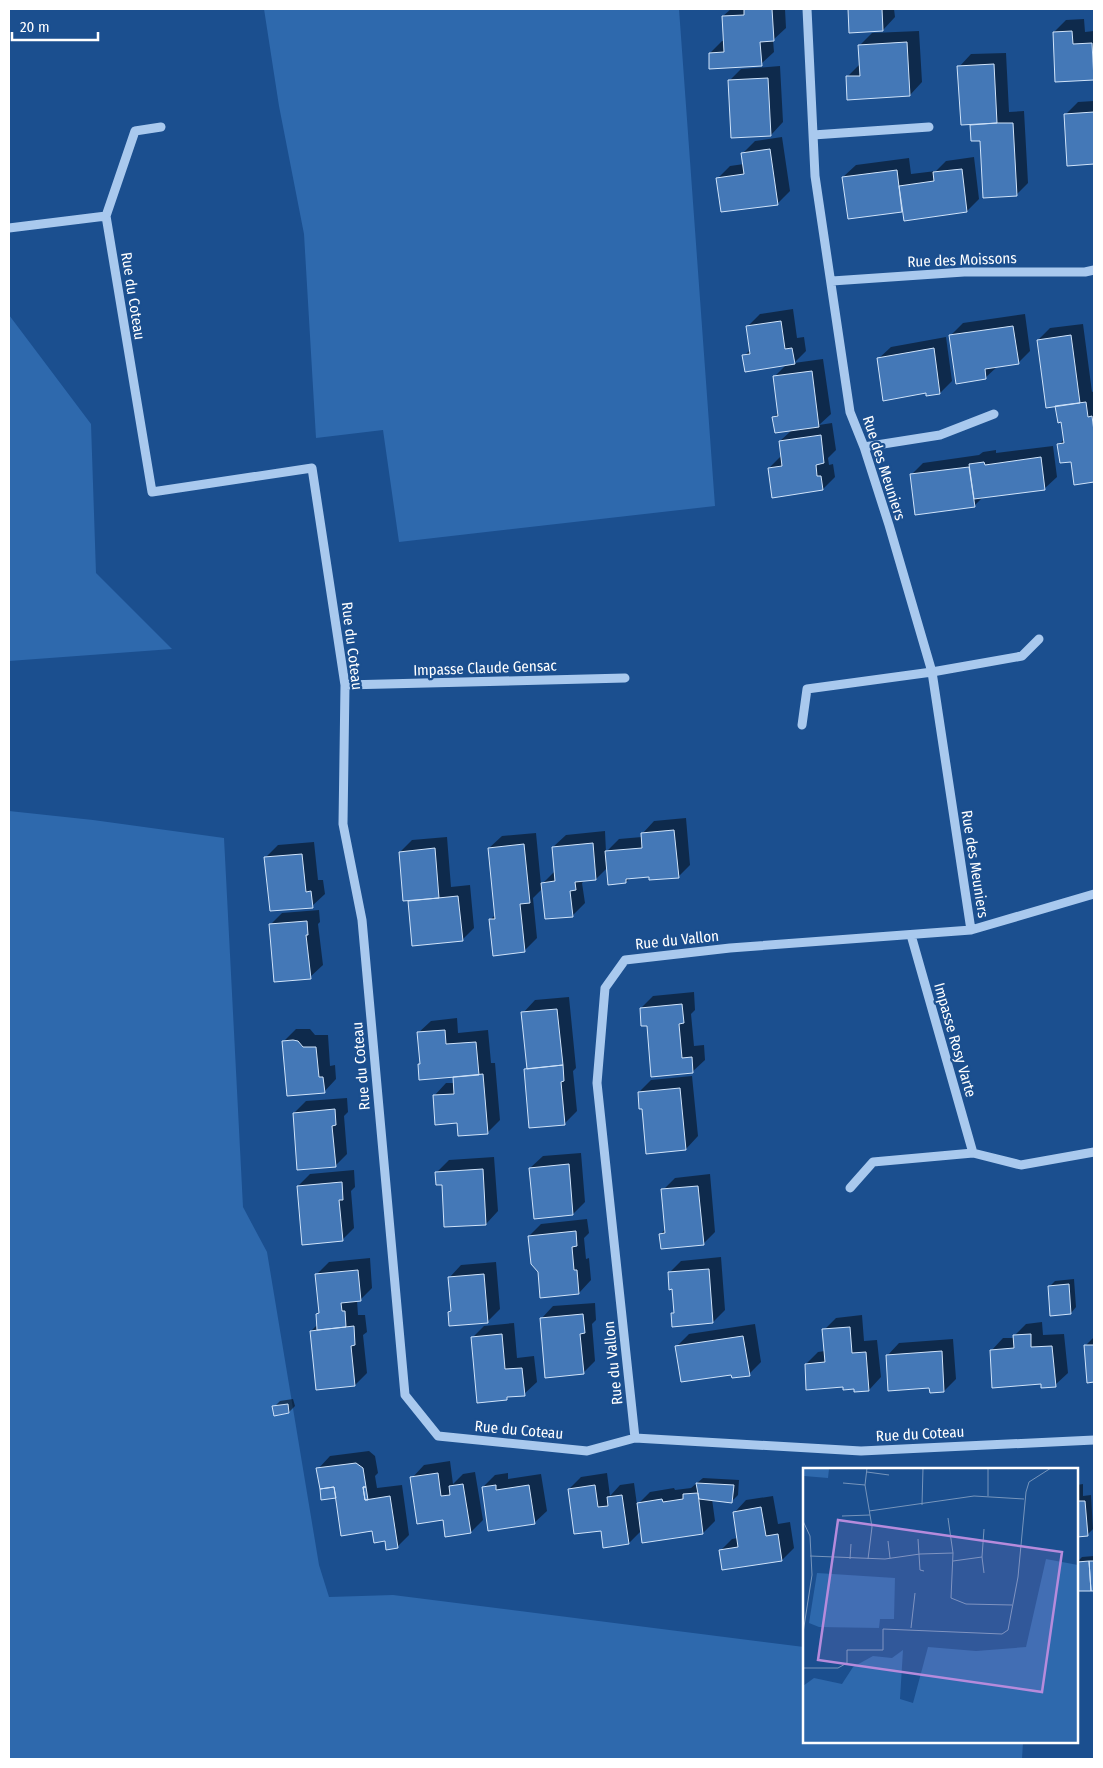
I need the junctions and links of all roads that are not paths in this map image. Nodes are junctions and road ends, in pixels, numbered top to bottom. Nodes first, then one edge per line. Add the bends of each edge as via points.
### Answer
1 (807, 9) edge
2 (161, 127) dead end
3 (929, 127) dead end
4 (814, 135) junction
5 (106, 216) junction
6 (9, 228) edge
7 (1094, 270) edge
8 (832, 281) junction
9 (994, 414) dead end
10 (864, 447) junction
11 (1039, 639) dead end
12 (932, 672) junction
13 (625, 678) dead end
14 (345, 685) junction
15 (802, 725) dead end
16 (1094, 894) edge
17 (971, 930) junction
18 (910, 935) junction
19 (1094, 1152) edge
20 (973, 1153) junction
21 (850, 1188) dead end
22 (634, 1438) junction
23 (1094, 1440) edge

1 - 4 street, Rue des Meuniers
2 - 5 street, Rue du Coteau via 135,131
3 - 4 street
4 - 8 street, Rue des Meuniers via 816,176
5 - 6 street
5 - 14 street, Rue du Coteau via 152,492 312,468
7 - 8 street, Rue des Moissons via 964,272
8 - 10 street, Rue des Meuniers via 850,412
9 - 10 street via 940,435
10 - 12 street, Rue des Meuniers
11 - 12 street via 1022,656
12 - 15 street via 807,689
12 - 17 street, Rue des Meuniers
13 - 14 street, Impasse Claude Gensac
14 - 22 street, Rue du Coteau via 343,824 362,920 405,1395 438,1436 587,1451
16 - 17 street, Rue du Vallon
17 - 18 street, Rue du Vallon
18 - 20 street, Impasse Rosy Varte
18 - 22 street, Rue du Vallon via 730,948 625,960 605,988 597,1084
19 - 20 street via 1021,1165
20 - 21 street via 873,1162
22 - 23 street, Rue du Coteau via 861,1451

